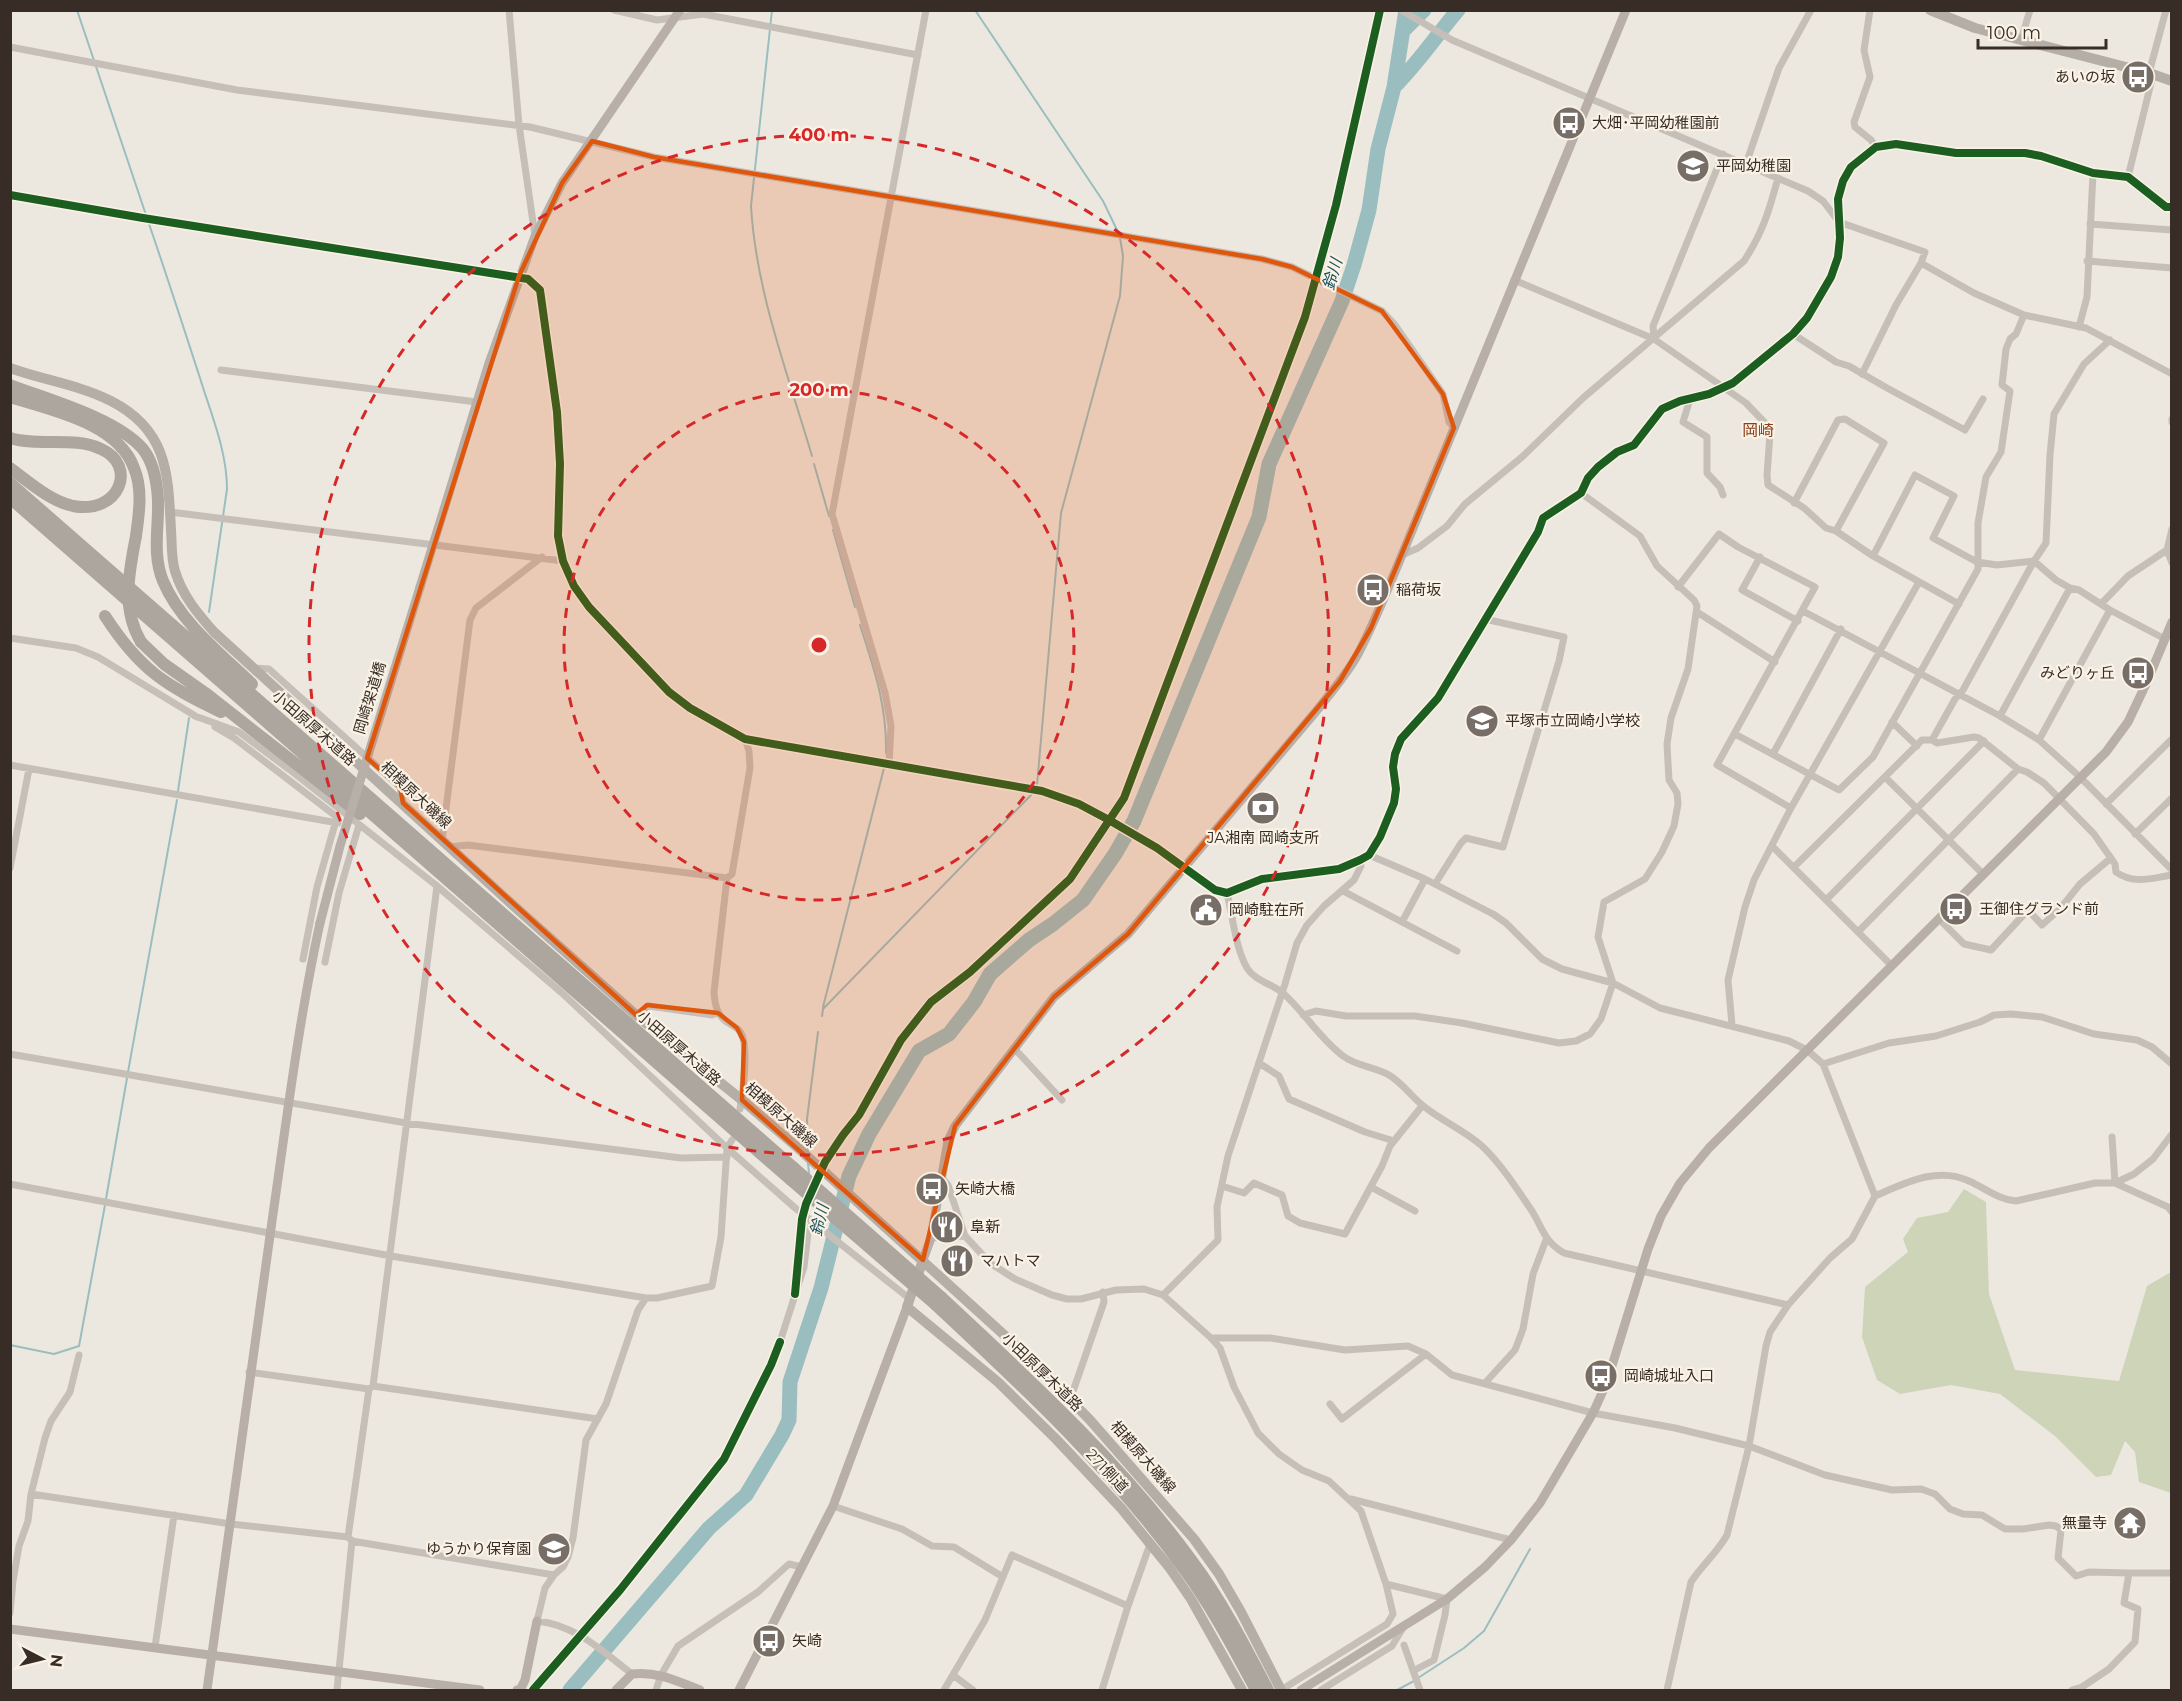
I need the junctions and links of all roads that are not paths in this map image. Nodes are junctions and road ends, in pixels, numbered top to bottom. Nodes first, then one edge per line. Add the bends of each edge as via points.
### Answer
1 (509, 10) edge
2 (615, 10) edge
3 (926, 10) edge
4 (1401, 10) edge
5 (1626, 10) edge
6 (1811, 10) edge
7 (1870, 10) edge
8 (1930, 10) edge
9 (2030, 10) edge
10 (2166, 10) edge
11 (678, 14) edge
12 (2021, 40) junction
13 (10, 47) edge
14 (918, 55) junction
15 (2151, 74) junction
16 (2172, 81) edge
17 (1590, 99) junction
18 (519, 125) junction
19 (592, 141) junction
20 (1876, 147) junction
21 (1723, 154) junction
22 (1746, 164) junction
23 (2093, 173) junction
24 (2128, 177) junction
25 (1778, 178) junction
26 (10, 195) edge
27 (892, 197) junction
28 (2172, 207) edge
29 (1839, 222) junction
30 (2090, 224) junction
31 (2172, 230) edge
32 (534, 236) junction
33 (2087, 261) junction
34 (1922, 263) junction
35 (2172, 268) edge
36 (519, 276) junction
37 (1514, 280) junction
38 (2024, 315) junction
39 (2079, 327) junction
40 (1793, 334) junction
41 (1653, 339) junction
42 (2110, 340) junction
43 (10, 368) edge
44 (221, 370) dead end
45 (1862, 374) junction
46 (2172, 374) edge
47 (10, 385) edge
48 (1725, 387) junction
49 (10, 397) edge
50 (1690, 399) junction
51 (1983, 399) dead end
52 (477, 402) junction
53 (1454, 428) junction
54 (10, 438) edge
55 (10, 468) edge
56 (10, 483) edge
57 (1581, 493) junction
58 (1723, 495) dead end
59 (12, 499) edge
60 (1794, 503) junction
61 (170, 512) junction
62 (2172, 529) edge
63 (1836, 531) junction
64 (433, 543) junction
65 (2167, 550) junction
66 (1402, 555) junction
67 (1873, 556) junction
68 (542, 557) junction
69 (1760, 557) junction
70 (563, 561) junction
71 (2034, 561) junction
72 (1977, 562) junction
73 (2172, 563) edge
74 (1919, 582) junction
75 (1678, 587) junction
76 (2070, 588) junction
77 (2102, 603) junction
78 (1959, 604) junction
79 (2110, 610) junction
80 (1803, 611) junction
81 (1697, 612) junction
82 (105, 616) dead end
83 (1485, 619) junction
84 (1798, 621) junction
85 (2172, 622) edge
86 (1841, 629) junction
87 (10, 638) edge
88 (2164, 639) junction
89 (1881, 651) junction
90 (1775, 662) junction
91 (1920, 672) junction
92 (1959, 694) junction
93 (195, 716) junction
94 (2000, 716) junction
95 (241, 722) junction
96 (1892, 722) junction
97 (1735, 734) junction
98 (745, 739) junction
99 (2172, 739) edge
100 (1932, 740) junction
101 (2039, 740) junction
102 (1984, 741) junction
103 (1917, 746) junction
104 (1773, 754) junction
105 (889, 764) junction
106 (10, 765) edge
107 (338, 768) junction
108 (29, 769) junction
109 (2018, 769) junction
110 (1811, 775) junction
111 (1885, 777) junction
112 (2080, 777) junction
113 (2172, 798) edge
114 (2059, 799) junction
115 (2106, 804) junction
116 (1791, 808) junction
117 (1916, 808) junction
118 (336, 823) junction
119 (358, 825) junction
120 (2135, 834) junction
121 (1948, 840) junction
122 (445, 844) junction
123 (1772, 846) junction
124 (1369, 855) junction
125 (2172, 856) edge
126 (2111, 858) junction
127 (1360, 860) junction
128 (2164, 863) junction
129 (1183, 867) junction
130 (1794, 867) junction
131 (10, 868) edge
132 (2172, 870) edge
133 (1984, 875) junction
134 (2172, 875) edge
135 (727, 878) junction
136 (1425, 879) junction
137 (440, 881) junction
138 (1434, 884) junction
139 (1343, 891) junction
140 (1227, 893) junction
141 (1827, 899) junction
142 (1939, 919) junction
143 (1402, 922) junction
144 (1859, 932) junction
145 (1457, 951) dead end
146 (303, 958) dead end
147 (325, 962) dead end
148 (1892, 966) junction
149 (1613, 983) junction
150 (1282, 992) junction
151 (718, 1013) junction
152 (636, 1015) junction
153 (1303, 1015) junction
154 (1732, 1025) junction
155 (1014, 1048) junction
156 (1807, 1050) junction
157 (10, 1054) edge
158 (1259, 1063) junction
159 (1823, 1064) junction
160 (2172, 1064) edge
161 (1062, 1100) dead end
162 (289, 1103) junction
163 (741, 1104) junction
164 (1422, 1106) junction
165 (406, 1123) junction
166 (2172, 1134) edge
167 (2112, 1137) dead end
168 (732, 1140) dead end
169 (1394, 1141) junction
170 (727, 1148) junction
171 (727, 1157) junction
172 (792, 1174) junction
173 (943, 1179) junction
174 (2115, 1183) junction
175 (10, 1184) edge
176 (1222, 1186) junction
177 (1371, 1187) junction
178 (1875, 1196) junction
179 (1414, 1211) dead end
180 (2172, 1212) edge
181 (814, 1224) junction
182 (270, 1233) junction
183 (966, 1236) junction
184 (931, 1238) junction
185 (1546, 1240) junction
186 (391, 1256) junction
187 (923, 1260) junction
188 (1641, 1271) junction
189 (1103, 1292) junction
190 (1163, 1295) junction
191 (646, 1298) junction
192 (938, 1301) junction
193 (909, 1303) junction
194 (1788, 1305) junction
195 (1211, 1338) junction
196 (780, 1342) dead end
197 (79, 1354) dead end
198 (1426, 1354) junction
199 (249, 1372) junction
200 (1485, 1383) junction
201 (371, 1388) junction
202 (1070, 1400) junction
203 (1330, 1404) dead end
204 (1593, 1413) junction
205 (598, 1419) junction
206 (1749, 1446) junction
207 (31, 1494) junction
208 (1349, 1499) junction
209 (833, 1506) junction
210 (174, 1515) junction
211 (231, 1524) junction
212 (350, 1539) junction
213 (1511, 1539) junction
214 (1150, 1544) junction
215 (802, 1567) junction
216 (2129, 1573) junction
217 (2172, 1573) edge
218 (554, 1575) junction
219 (1003, 1577) junction
220 (12, 1580) edge
221 (1386, 1584) junction
222 (1447, 1599) junction
223 (1128, 1606) junction
224 (10, 1612) edge
225 (537, 1621) junction
226 (1404, 1625) junction
227 (10, 1629) edge
228 (1404, 1645) dead end
229 (154, 1647) junction
230 (212, 1655) junction
231 (340, 1673) junction
232 (1414, 1673) junction
233 (632, 1674) junction
234 (661, 1675) junction
235 (953, 1675) junction
236 (1419, 1688) edge
237 (1286, 1689) edge
238 (207, 1690) edge
239 (337, 1690) edge
240 (480, 1690) edge
241 (517, 1690) edge
242 (616, 1690) edge
243 (656, 1690) edge
244 (700, 1690) edge
245 (739, 1690) edge
246 (944, 1690) edge
247 (973, 1690) edge
248 (1102, 1690) edge
249 (1242, 1690) edge
250 (1256, 1690) edge
251 (1268, 1690) edge
252 (1302, 1690) edge
253 (1321, 1690) edge
254 (1667, 1690) edge
255 (2072, 1690) edge

1 - 18 street
2 - 11 street via 657,20
3 - 14 street
4 - 17 street via 1455,41
5 - 17 street
6 - 22 street via 1779,68
7 - 20 street via 1864,50 1870,77 1854,122
8 - 12 main road
9 - 12 street
10 - 15 street
11 - 14 street via 703,14
11 - 19 street, 岡崎架道橋
12 - 15 main road
13 - 18 street via 237,90
14 - 27 street
15 - 16 main road
15 - 24 street
17 - 21 street
17 - 37 street
18 - 19 street
18 - 32 street
19 - 27 street via 654,157
19 - 32 street, 岡崎架道橋 via 562,183
20 - 23 street via 1896,144 1956,153 2025,153
20 - 29 street via 1851,167 1843,182 1838,199
21 - 22 street
21 - 41 street via 1653,326
22 - 25 street
23 - 24 street
23 - 30 street
24 - 28 street via 2166,207
25 - 29 street via 1822,201
25 - 41 street via 1759,238 1744,261
26 - 36 street
27 - 53 street via 1292,267 1382,311 1443,394
27 - 105 street via 832,514 885,693 891,726
29 - 34 street via 1925,252
29 - 40 street via 1838,257 1830,277 1807,318
30 - 31 street
30 - 33 street
32 - 36 street, 岡崎架道橋
33 - 35 street
33 - 39 street via 2087,297
34 - 38 street via 1974,293
34 - 45 street
36 - 52 street, 岡崎架道橋
36 - 70 street via 528,279 542,297 557,412 558,536
37 - 41 street
37 - 53 street
38 - 39 street
38 - 72 street via 2006,349 2002,386 2010,391 2001,452 1986,477 1978,523
39 - 42 street
40 - 45 street
40 - 48 street
41 - 48 street
41 - 66 street via 1466,504 1448,526
42 - 46 street
42 - 71 street via 2084,364 2055,414 2046,543
43 - 61 main road, 相模原大磯線 via 94,393 140,420 161,452 170,485
44 - 52 street
45 - 51 street via 1965,430
47 - 107 highway via 105,422 143,450 153,467 157,486 156,558 169,594 195,628
48 - 50 street
48 - 60 street via 1767,425 1768,485
49 - 95 highway, bridge via 84,422 115,440 125,452 134,468 139,498 127,602 133,629 164,664
50 - 57 street via 1662,409 1634,446 1617,452 1598,467
50 - 58 street via 1683,422 1707,437 1707,473
52 - 64 street, 岡崎架道橋
53 - 66 street
54 - 55 highway via 93,445 113,457 120,476 112,498 103,504 83,507 52,498
56 - 107 highway, 小田原厚木道路
57 - 75 street via 1640,536 1657,566
57 - 83 street via 1544,518
59 - 137 highway, 小田原厚木道路
60 - 63 street via 1826,528
60 - 63 street via 1838,420 1845,419 1884,443
61 - 64 street
61 - 122 main road, 相模原大磯線 via 175,571 190,603 214,632
62 - 65 street
63 - 67 street
64 - 68 street
64 - 162 street, 岡崎架道橋, bridge via 320,923
65 - 73 street
65 - 77 street via 2128,576
66 - 129 street via 1371,628 1340,681
67 - 72 street via 1915,475 1954,496 1933,538
67 - 74 street
68 - 70 street
68 - 122 street via 476,608 470,620
69 - 75 street via 1719,534
69 - 80 street via 1815,587
69 - 84 street via 1742,590
70 - 98 street via 589,606 669,692
71 - 72 street
71 - 76 street
71 - 92 street
72 - 78 street via 1978,569
74 - 78 street
74 - 89 street
75 - 81 street via 1694,600
76 - 77 street
76 - 94 street
77 - 79 street
78 - 91 street
79 - 88 street
79 - 101 street
80 - 84 street
80 - 86 street
81 - 90 street
81 - 149 street via 1688,669 1671,718 1667,744 1669,780 1678,804 1674,826 1644,879 1604,902 1598,937
82 - 95 highway via 137,659 158,678
83 - 124 street via 1438,698 1401,739 1393,767 1396,797
83 - 138 street via 1564,637 1503,847 1466,838
84 - 90 street
85 - 88 street
86 - 89 street
86 - 104 street
87 - 93 street via 87,653
88 - 112 street via 2128,722 2106,752
89 - 91 street
89 - 110 street
90 - 97 street
91 - 92 street
91 - 96 street
92 - 94 street
92 - 100 street
93 - 118 street via 234,738 337,817
93 - 119 street via 239,732
94 - 101 street
95 - 137 highway
96 - 103 street
96 - 110 street via 1873,757 1839,790
97 - 104 street
97 - 116 street via 1717,765
98 - 105 street
98 - 135 street via 750,768 732,874
99 - 115 street
100 - 102 street via 1937,743 1974,737
100 - 103 street via 1922,740
101 - 112 street
102 - 109 street
102 - 117 street
103 - 111 street
104 - 110 street
105 - 129 street via 1042,791 1109,820
106 - 108 street
107 - 172 highway, 小田原厚木道路
108 - 118 street
108 - 131 street
109 - 114 street via 2044,783
109 - 121 street
110 - 116 street
111 - 117 street
111 - 130 street
112 - 114 street
112 - 115 street
113 - 120 street
114 - 126 street via 2094,834
114 - 133 street
115 - 120 street
116 - 123 street
117 - 121 street
117 - 141 street
118 - 119 street
118 - 146 street via 317,887
119 - 137 street
119 - 147 street
120 - 128 street
121 - 133 street
121 - 144 street
122 - 135 street
122 - 152 main road, 相模原大磯線
123 - 130 street
123 - 154 street via 1744,906 1728,980
124 - 127 street
124 - 136 street
125 - 128 street
126 - 134 street via 2116,872 2126,879
126 - 142 street via 2080,884 2043,925 2028,910 1991,950 1964,944
127 - 139 street via 1354,880
127 - 140 street via 1339,869 1262,879
128 - 132 street
129 - 140 street via 1215,890
129 - 155 street via 1128,934 1054,997
130 - 141 street
133 - 142 street
135 - 151 street via 714,992
136 - 138 street
136 - 143 street
137 - 165 street
137 - 170 street
137 - 172 highway, 小田原厚木道路
138 - 149 street via 1506,923 1542,959 1562,969
139 - 143 street
139 - 150 street via 1306,925
140 - 150 street via 1246,966
141 - 144 street
142 - 148 street
143 - 145 street
144 - 148 street
148 - 156 street
149 - 153 street via 1590,1034 1560,1043 1415,1016 1346,1016 1316,1011
149 - 154 street via 1660,1008
150 - 153 street
150 - 158 street
151 - 152 street via 649,1006
151 - 163 street via 741,1032 744,1042
152 - 163 main road, 相模原大磯線
153 - 164 street via 1345,1058 1387,1074
154 - 156 street
155 - 161 street
155 - 173 street via 955,1126 948,1142
156 - 159 street
156 - 188 street via 1709,1148 1680,1183 1661,1216
157 - 162 street
158 - 169 street via 1279,1076 1289,1099
158 - 176 street
159 - 160 street via 1889,1043 1936,1035 1994,1015 2011,1014 2042,1017 2094,1034 2137,1040
159 - 178 street
162 - 165 street
162 - 182 street, 岡崎架道橋
163 - 187 main road, 相模原大磯線 via 798,1148
164 - 169 street
164 - 185 street via 1483,1147 1534,1214
165 - 171 street via 681,1158
165 - 186 street
166 - 174 street via 2153,1159
167 - 174 street
168 - 170 street
169 - 177 street
170 - 171 street
170 - 181 street
171 - 191 street via 721,1237 712,1286
172 - 192 highway, 小田原厚木道路, bridge
173 - 183 street
173 - 184 street
174 - 178 street via 2095,1183 2016,1201 2004,1200 1968,1180 1932,1175
174 - 180 street
175 - 182 street
176 - 177 street via 1244,1192 1254,1183 1263,1186 1282,1195 1288,1216 1300,1223 1346,1234
176 - 190 street via 1217,1208 1218,1240
177 - 179 street
178 - 194 street via 1852,1239
181 - 193 street
181 - 196 street via 808,1233 804,1267
182 - 186 street
182 - 199 street, 岡崎架道橋
183 - 184 street
183 - 189 street via 990,1263 1052,1295 1081,1299
184 - 187 street
185 - 188 street via 1564,1253
185 - 200 street via 1533,1274 1515,1350
186 - 191 street
186 - 201 street
187 - 193 main road
187 - 202 main road, 相模原大磯線
188 - 194 street
188 - 204 street via 1607,1382
189 - 190 street via 1144,1288
189 - 202 street via 1104,1302
190 - 195 street
191 - 205 street via 638,1310
192 - 250 highway, 小田原厚木道路 via 1118,1484 1186,1571
192 - 251 highway, 小田原厚木道路 via 1078,1427 1125,1477 1193,1562 1230,1619
193 - 209 street
193 - 214 main road, 271側道 via 1056,1438
194 - 206 street via 1770,1332 1766,1346
195 - 198 street via 1270,1338 1345,1350 1408,1346
195 - 208 street via 1220,1348 1258,1433 1279,1454 1302,1470 1329,1480
197 - 207 street via 70,1392 48,1429
198 - 200 street via 1452,1375
198 - 203 street via 1342,1419
199 - 201 street
199 - 211 street, 岡崎架道橋
200 - 204 street
201 - 205 street
201 - 212 street
202 - 237 main road, 相模原大磯線 via 1194,1539 1219,1574
204 - 206 street
204 - 213 street via 1540,1503
205 - 218 street via 586,1440 568,1557
206 - 216 street via 1825,1475 1892,1490 1921,1489 1935,1494 1950,1509 1982,1515 2005,1529 2056,1526 2061,1530 2058,1558 2076,1576 2089,1572
206 - 254 street via 1726,1536 1691,1582
207 - 210 street
207 - 220 street
208 - 213 street
208 - 221 street via 1361,1511
209 - 215 street
209 - 219 street via 902,1529 932,1546 954,1547
210 - 211 street
210 - 229 street
211 - 212 street
211 - 230 street, 岡崎架道橋
212 - 218 street
212 - 231 street
213 - 222 street
214 - 223 street
214 - 249 main road, 271側道 via 1191,1599
215 - 234 street via 789,1564 758,1592 678,1646
215 - 245 street
216 - 217 street
216 - 255 street via 2124,1603 2138,1609 2135,1642 2109,1669
218 - 225 street via 545,1588
219 - 223 street via 1012,1555
219 - 235 street via 985,1620
220 - 224 street
221 - 222 street
221 - 237 street via 1393,1614 1388,1624
222 - 226 street
222 - 232 street via 1434,1660
223 - 248 street
225 - 233 street via 580,1634
225 - 241 street via 525,1680
226 - 252 street
226 - 253 street via 1392,1646
227 - 229 street
228 - 232 street
229 - 230 street
230 - 231 street
230 - 238 street, 岡崎架道橋
231 - 239 street
231 - 240 street
232 - 236 street
233 - 234 street
233 - 242 street
234 - 243 street
234 - 244 street
235 - 246 street
235 - 247 street

